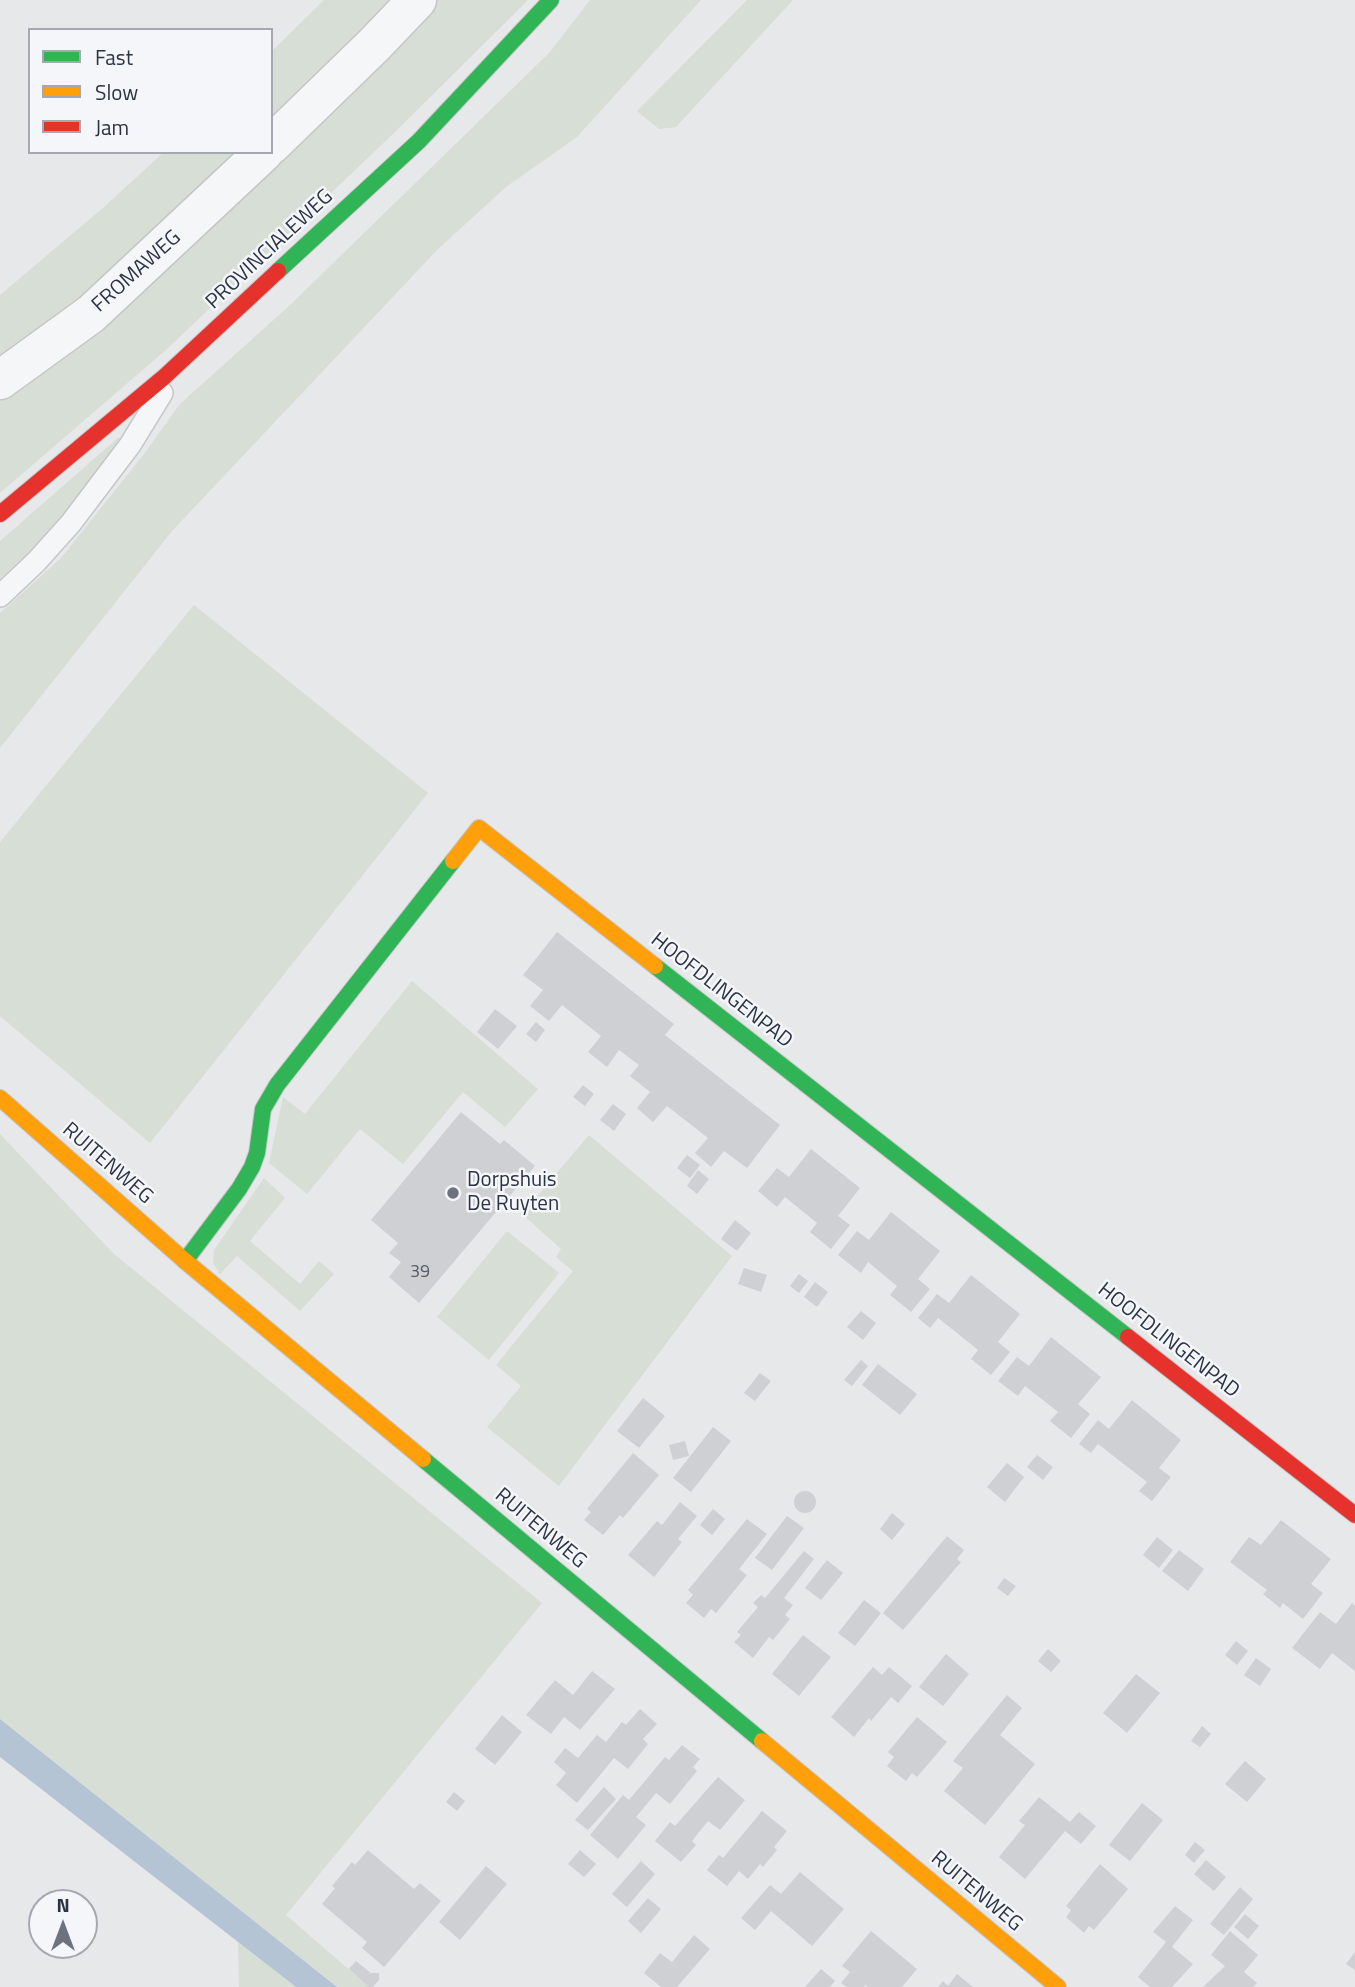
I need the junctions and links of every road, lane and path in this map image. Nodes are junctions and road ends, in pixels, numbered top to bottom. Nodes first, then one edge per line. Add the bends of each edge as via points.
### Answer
1 (417, 0) edge
2 (551, 0) edge
3 (273, 143) edge
4 (262, 154) edge
5 (181, 361) junction
6 (0, 380) edge
7 (0, 514) edge
8 (0, 596) edge
9 (0, 1098) edge
10 (185, 1261) junction
11 (1355, 1515) edge
12 (1058, 1987) edge

1 - 3 street
2 - 5 main road, PROVINCIALEWEG via 419,141
4 - 6 street, FROMAWEG via 92,314
5 - 7 main road, PROVINCIALEWEG
5 - 8 lane via 130,445 71,523
9 - 10 main road, RUITENWEG
10 - 11 main road, HOOFDLINGENPAD via 252,1167 263,1109 277,1085 479,828
10 - 12 main road, RUITENWEG

